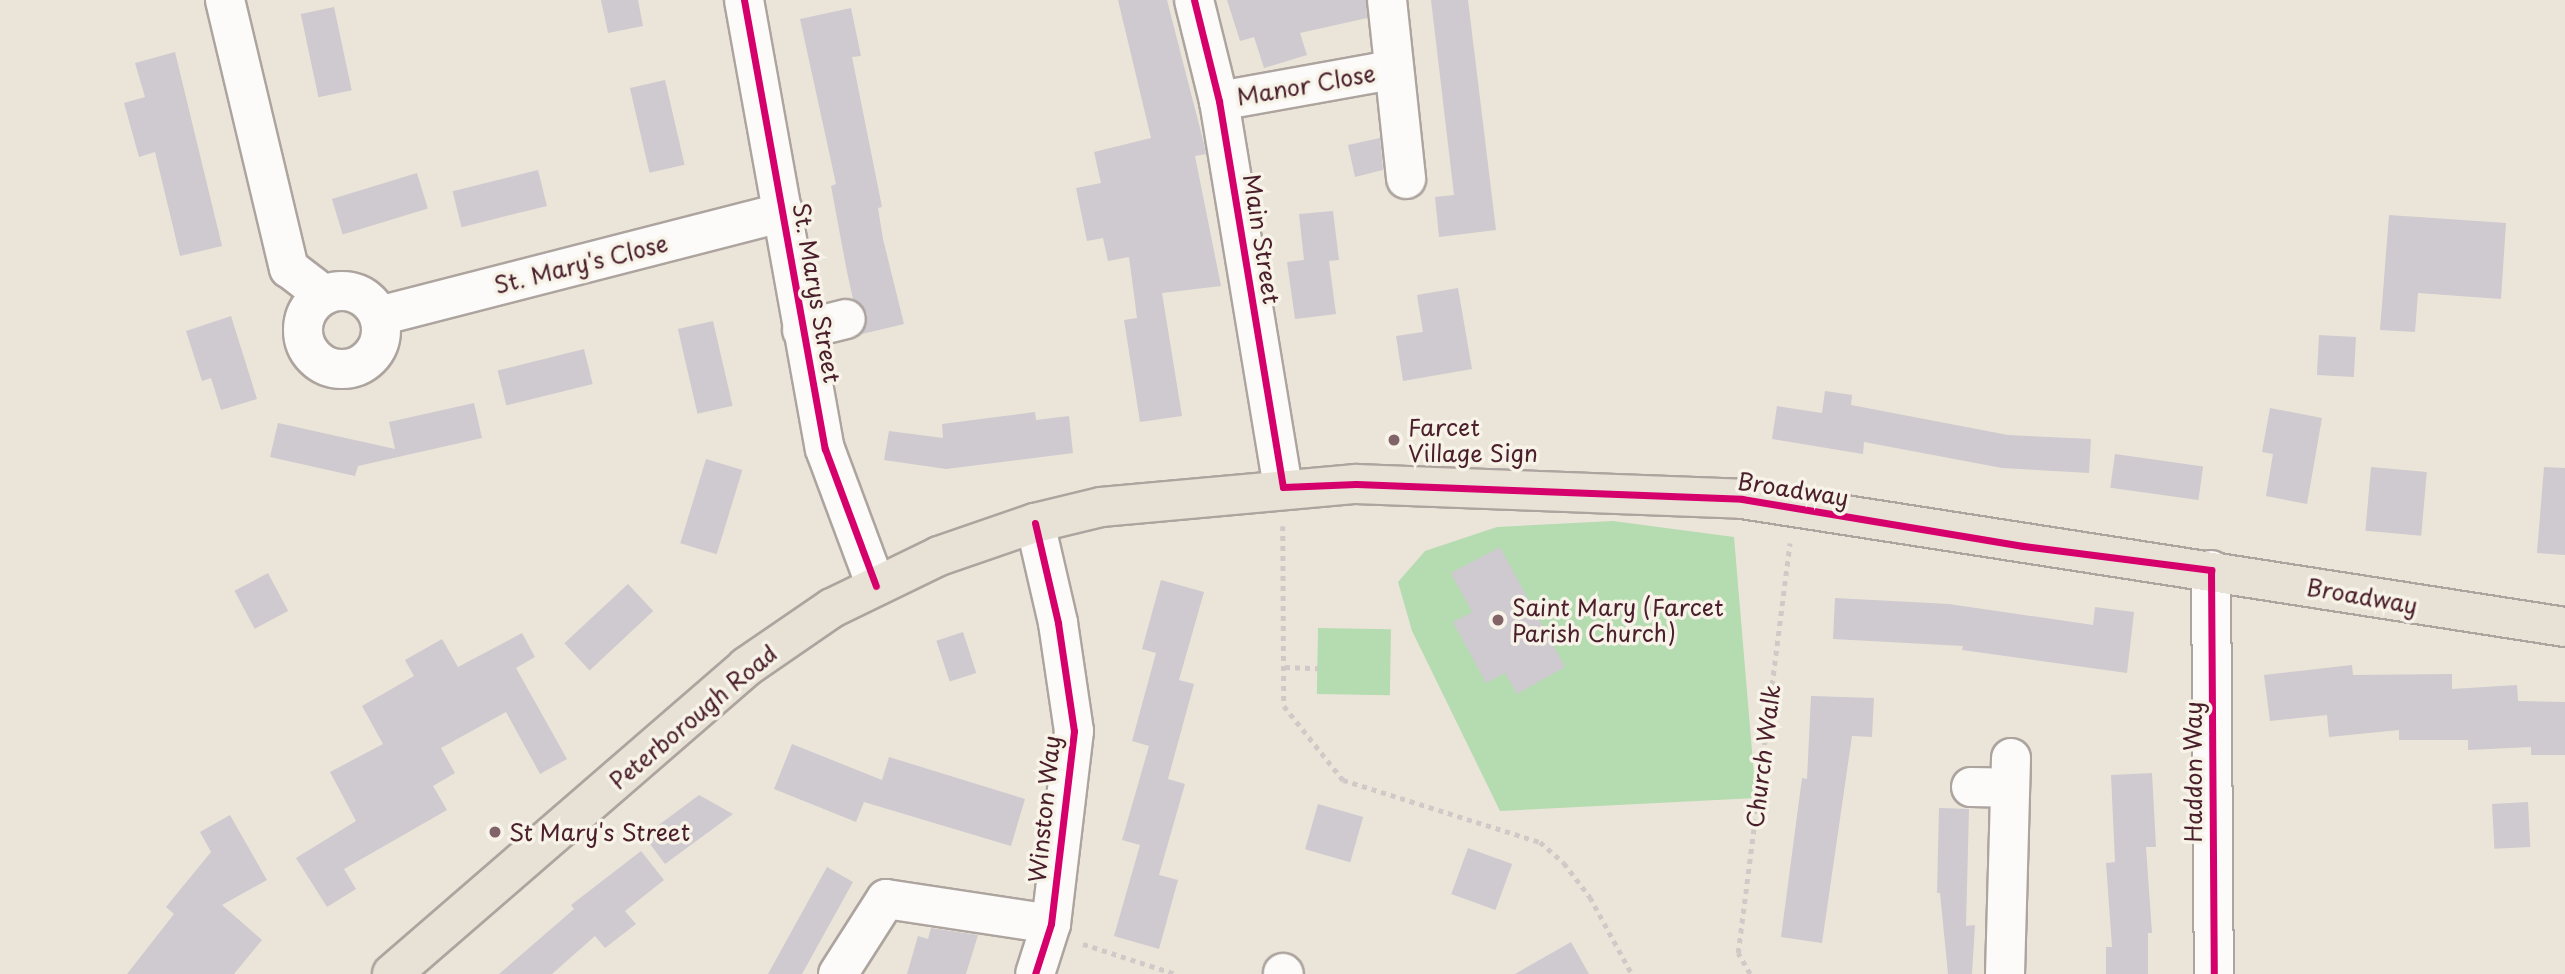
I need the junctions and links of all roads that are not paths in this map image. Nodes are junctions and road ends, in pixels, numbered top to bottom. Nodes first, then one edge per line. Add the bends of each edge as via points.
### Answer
1 (225, 0) edge
2 (744, 0) edge
3 (1194, 0) edge
4 (1387, 0) edge
5 (1392, 70) junction
6 (1219, 101) junction
7 (1406, 179) dead end
8 (784, 212) junction
9 (324, 295) junction
10 (379, 316) junction
11 (846, 319) dead end
12 (802, 330) junction
13 (1283, 501) junction
14 (1035, 523) junction
15 (2211, 570) junction
16 (876, 586) junction
17 (2565, 627) edge
18 (1971, 787) dead end
19 (1049, 928) junction
20 (392, 974) edge
21 (838, 974) edge
22 (1035, 974) edge
23 (2005, 974) edge
24 (2214, 974) edge

1 - 9 street via 289,268
2 - 8 street, St. Marys Street
3 - 6 street, Main Street
4 - 5 street, Manor Close
5 - 6 street, Manor Close
5 - 7 street, Manor Close
6 - 13 street, Main Street
8 - 10 street, St. Mary's Close
8 - 12 street, St. Marys Street
9 - 10 street via 350,291 363,296
9 - 10 street via 313,302 303,326 308,350 327,367 353,368 374,353 382,329
11 - 12 street
12 - 16 street, St. Marys Street via 825,449
13 - 14 main road, Peterborough Road via 1101,507
13 - 15 main road, Broadway via 1356,484 1742,499 2024,546
14 - 16 main road, Peterborough Road via 939,556
14 - 19 street, Winston Way via 1058,623 1074,731
15 - 17 main road, Broadway
15 - 24 street, Haddon Way
16 - 20 main road, Peterborough Road via 832,608 747,667
18 - 23 street via 2010,773
19 - 21 street via 886,899
19 - 22 street, Winston Way

